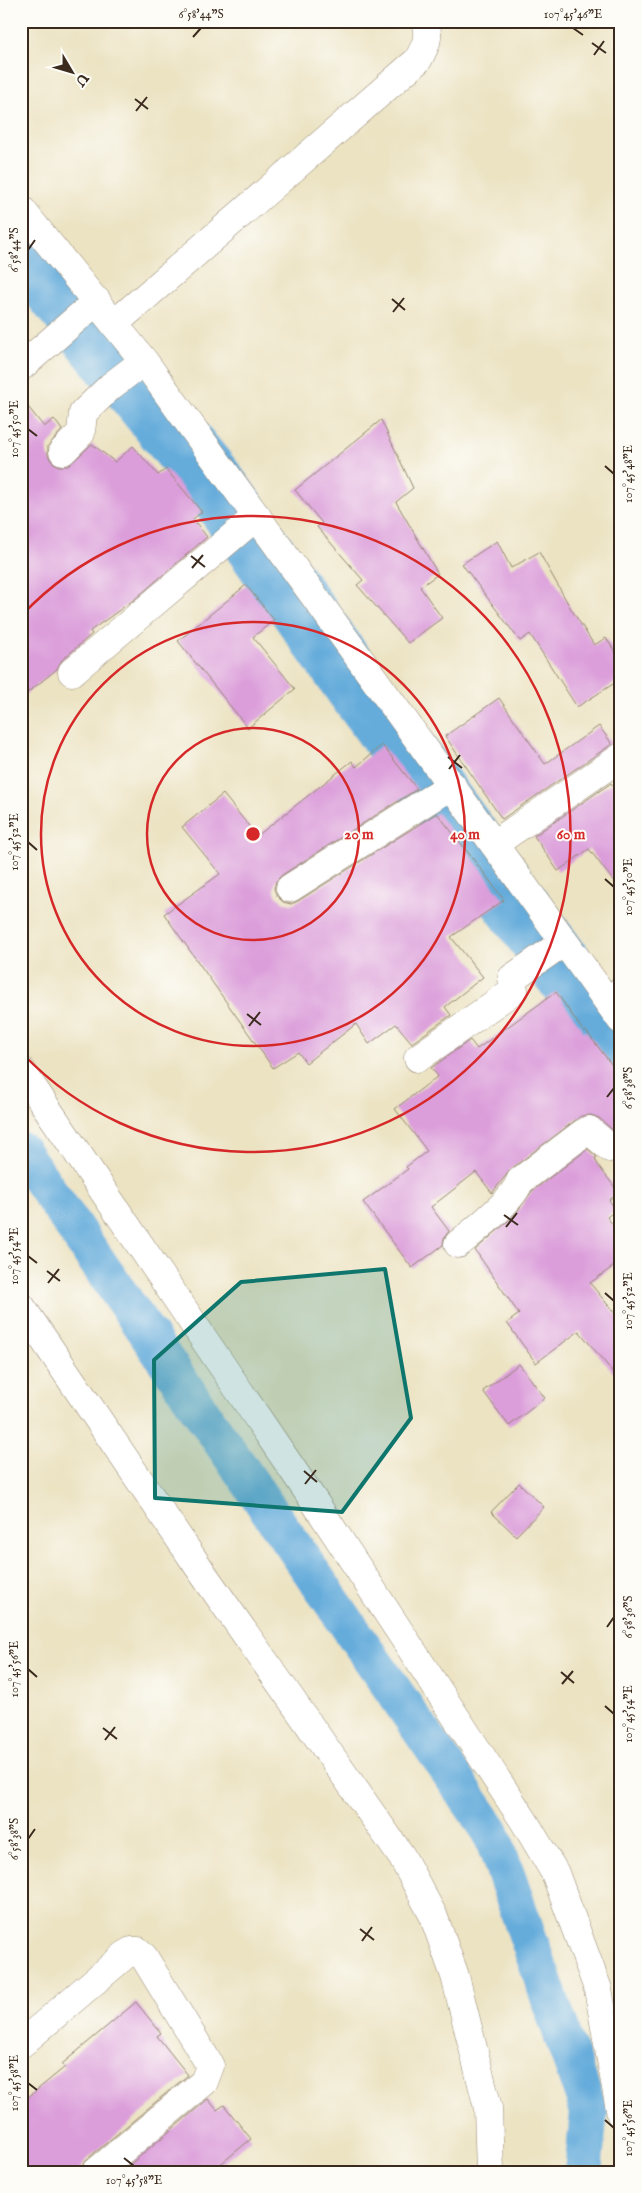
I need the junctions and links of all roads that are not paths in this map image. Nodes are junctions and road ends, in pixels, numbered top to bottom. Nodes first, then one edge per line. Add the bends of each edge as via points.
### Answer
1 (424, 21) edge
2 (21, 209) edge
3 (92, 306) junction
4 (114, 324) junction
5 (139, 365) junction
6 (21, 366) edge
7 (63, 451) dead end
8 (247, 524) junction
9 (72, 672) dead end
10 (621, 757) edge
11 (441, 793) junction
12 (494, 844) junction
13 (290, 888) dead end
14 (555, 948) junction
15 (612, 989) edge
16 (621, 1020) edge
17 (418, 1058) dead end
18 (21, 1070) edge
19 (621, 1145) edge
20 (458, 1244) dead end
21 (21, 1306) edge
22 (21, 2044) edge
23 (621, 2115) edge
24 (96, 2172) edge
25 (490, 2172) edge

1 - 4 street via 428,33 418,60
2 - 3 street
3 - 4 street
3 - 6 street
4 - 5 street
5 - 7 street via 83,413 81,433
5 - 8 street
8 - 9 street
8 - 11 street
10 - 12 street
11 - 12 street
11 - 13 street
12 - 14 street
14 - 15 street
14 - 17 street via 512,978 514,990
15 - 16 street
18 - 23 street via 314,1501 555,1873 598,1989
19 - 20 street via 610,1148 589,1130 582,1134 520,1181 499,1209
21 - 25 street via 402,1857 420,1890 433,1915 455,1976 484,2089 488,2108
22 - 24 street via 131,1951 144,1957 205,2057 210,2066 204,2082

